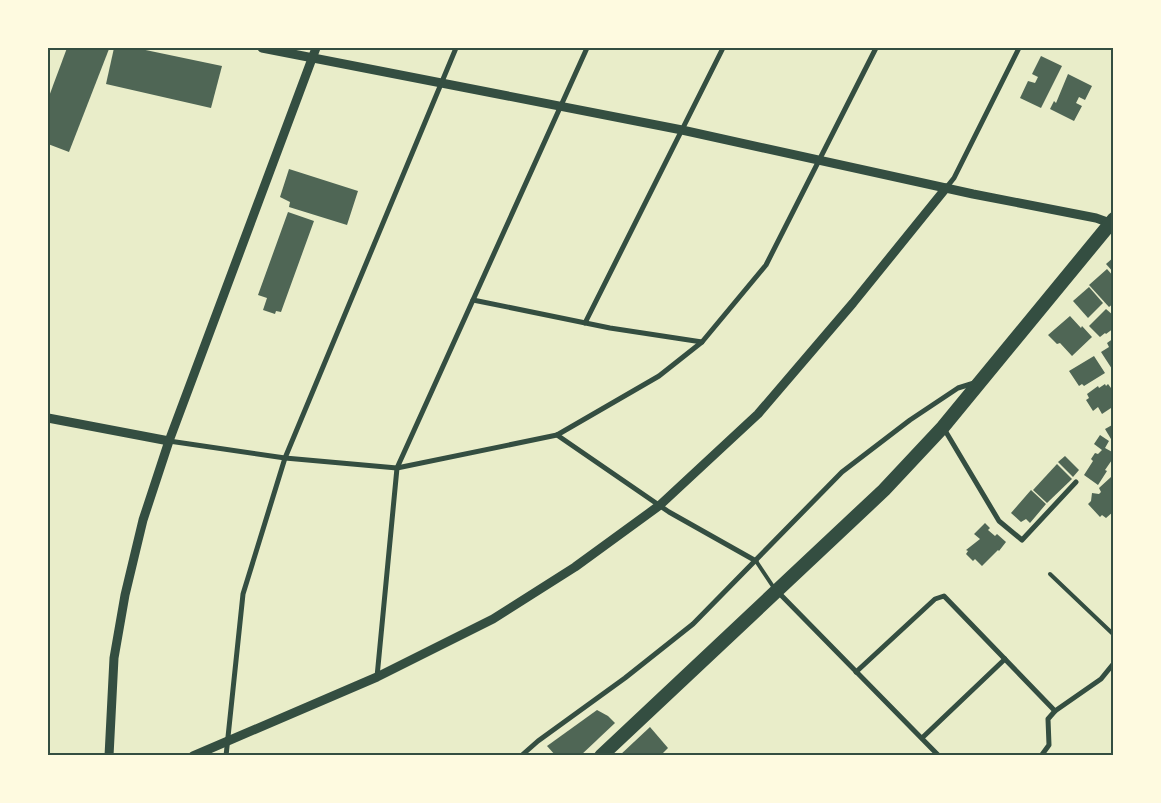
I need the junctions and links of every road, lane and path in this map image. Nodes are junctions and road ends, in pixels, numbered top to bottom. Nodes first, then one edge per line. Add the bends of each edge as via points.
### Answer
1 (262, 48) edge
2 (316, 48) edge
3 (456, 48) edge
4 (588, 48) edge
5 (723, 48) edge
6 (876, 48) edge
7 (1019, 48) edge
8 (312, 57) junction
9 (441, 83) junction
10 (560, 106) junction
11 (682, 130) junction
12 (819, 161) junction
13 (946, 188) junction
14 (1112, 222) edge
15 (473, 300) junction
16 (586, 323) junction
17 (702, 342) junction
18 (982, 380) junction
19 (48, 418) edge
20 (943, 427) junction
21 (557, 435) junction
22 (169, 441) junction
23 (285, 458) junction
24 (397, 468) junction
25 (1076, 482) dead end
26 (660, 505) junction
27 (756, 561) junction
28 (1050, 574) dead end
29 (776, 591) junction
30 (1114, 635) edge
31 (1005, 659) junction
32 (1114, 663) edge
33 (856, 672) junction
34 (377, 677) junction
35 (1055, 711) junction
36 (922, 738) junction
37 (227, 741) junction
38 (109, 756) edge
39 (193, 756) edge
40 (226, 756) edge
41 (520, 756) edge
42 (601, 756) edge
43 (939, 756) edge
44 (1041, 756) edge

1 - 8 street
2 - 8 street
3 - 9 street
4 - 10 street
5 - 11 street
6 - 12 street
7 - 13 street
8 - 9 street
8 - 22 street
9 - 10 street
9 - 23 street
10 - 11 street
10 - 15 street
11 - 12 street
11 - 16 street
12 - 13 street
12 - 17 street via 766,265
13 - 14 street
13 - 26 street via 758,414
14 - 18 highway
15 - 16 street
15 - 24 street
16 - 17 street
17 - 21 street via 659,376
18 - 20 highway
18 - 27 street via 958,388 842,472
19 - 22 street
20 - 25 street via 999,521 1022,540
20 - 29 highway via 884,490
21 - 24 street
21 - 26 street
22 - 23 street
22 - 38 street via 125,596 114,658
23 - 24 street
23 - 37 street via 243,594
24 - 34 street
26 - 27 street
26 - 34 street via 575,567 493,619
27 - 29 lane
27 - 41 street via 693,624
28 - 30 lane
29 - 33 street
29 - 42 highway
31 - 33 street via 944,596 935,598
31 - 35 street
31 - 36 street
32 - 35 street via 1101,679
33 - 36 street
34 - 37 street
35 - 44 street via 1048,719 1049,745
36 - 43 street
37 - 39 street
37 - 40 street

